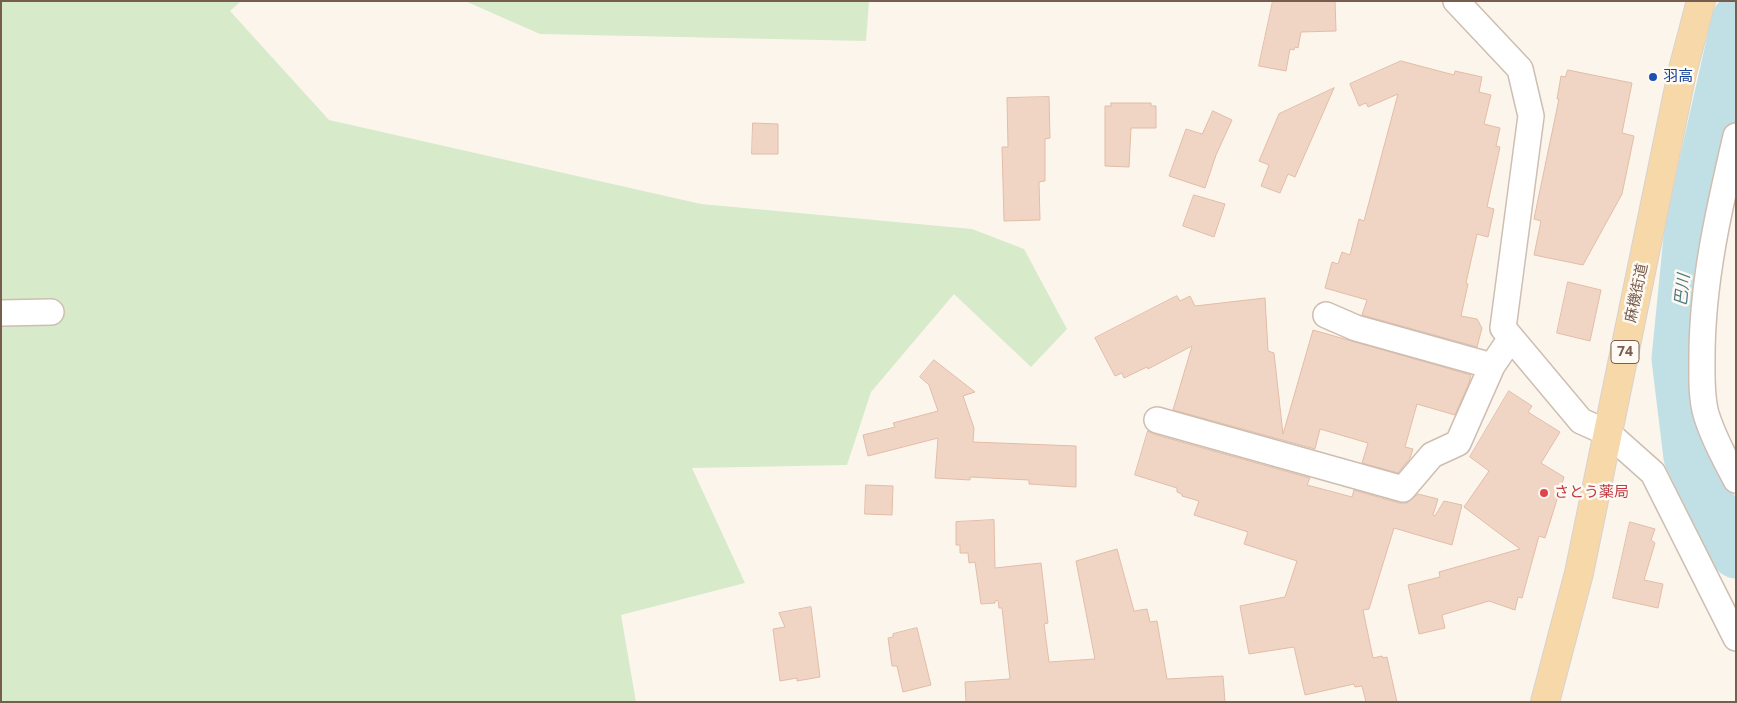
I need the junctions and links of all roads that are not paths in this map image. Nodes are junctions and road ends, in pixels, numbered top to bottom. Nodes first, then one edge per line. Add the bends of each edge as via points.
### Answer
1 (1456, 1) edge
2 (1701, 1) edge
3 (1736, 136) edge
4 (51, 312) dead end
5 (1, 313) edge
6 (1326, 316) dead end
7 (1511, 338) junction
8 (1492, 366) junction
9 (1157, 420) dead end
10 (1608, 433) junction
11 (1736, 480) edge
12 (1736, 638) edge
13 (1545, 702) edge

1 - 7 street via 1520,69 1530,116 1503,328
2 - 10 main road, 麻機街道 / 74 via 1682,73
3 - 11 street via 1707,278 1702,329 1702,386 1706,413 1716,442
4 - 5 street
6 - 8 street via 1356,328
7 - 8 street
7 - 10 street via 1580,421
8 - 9 street via 1458,443 1432,455 1403,489
10 - 12 street via 1653,473
10 - 13 main road, 麻機街道 / 74 via 1579,573

